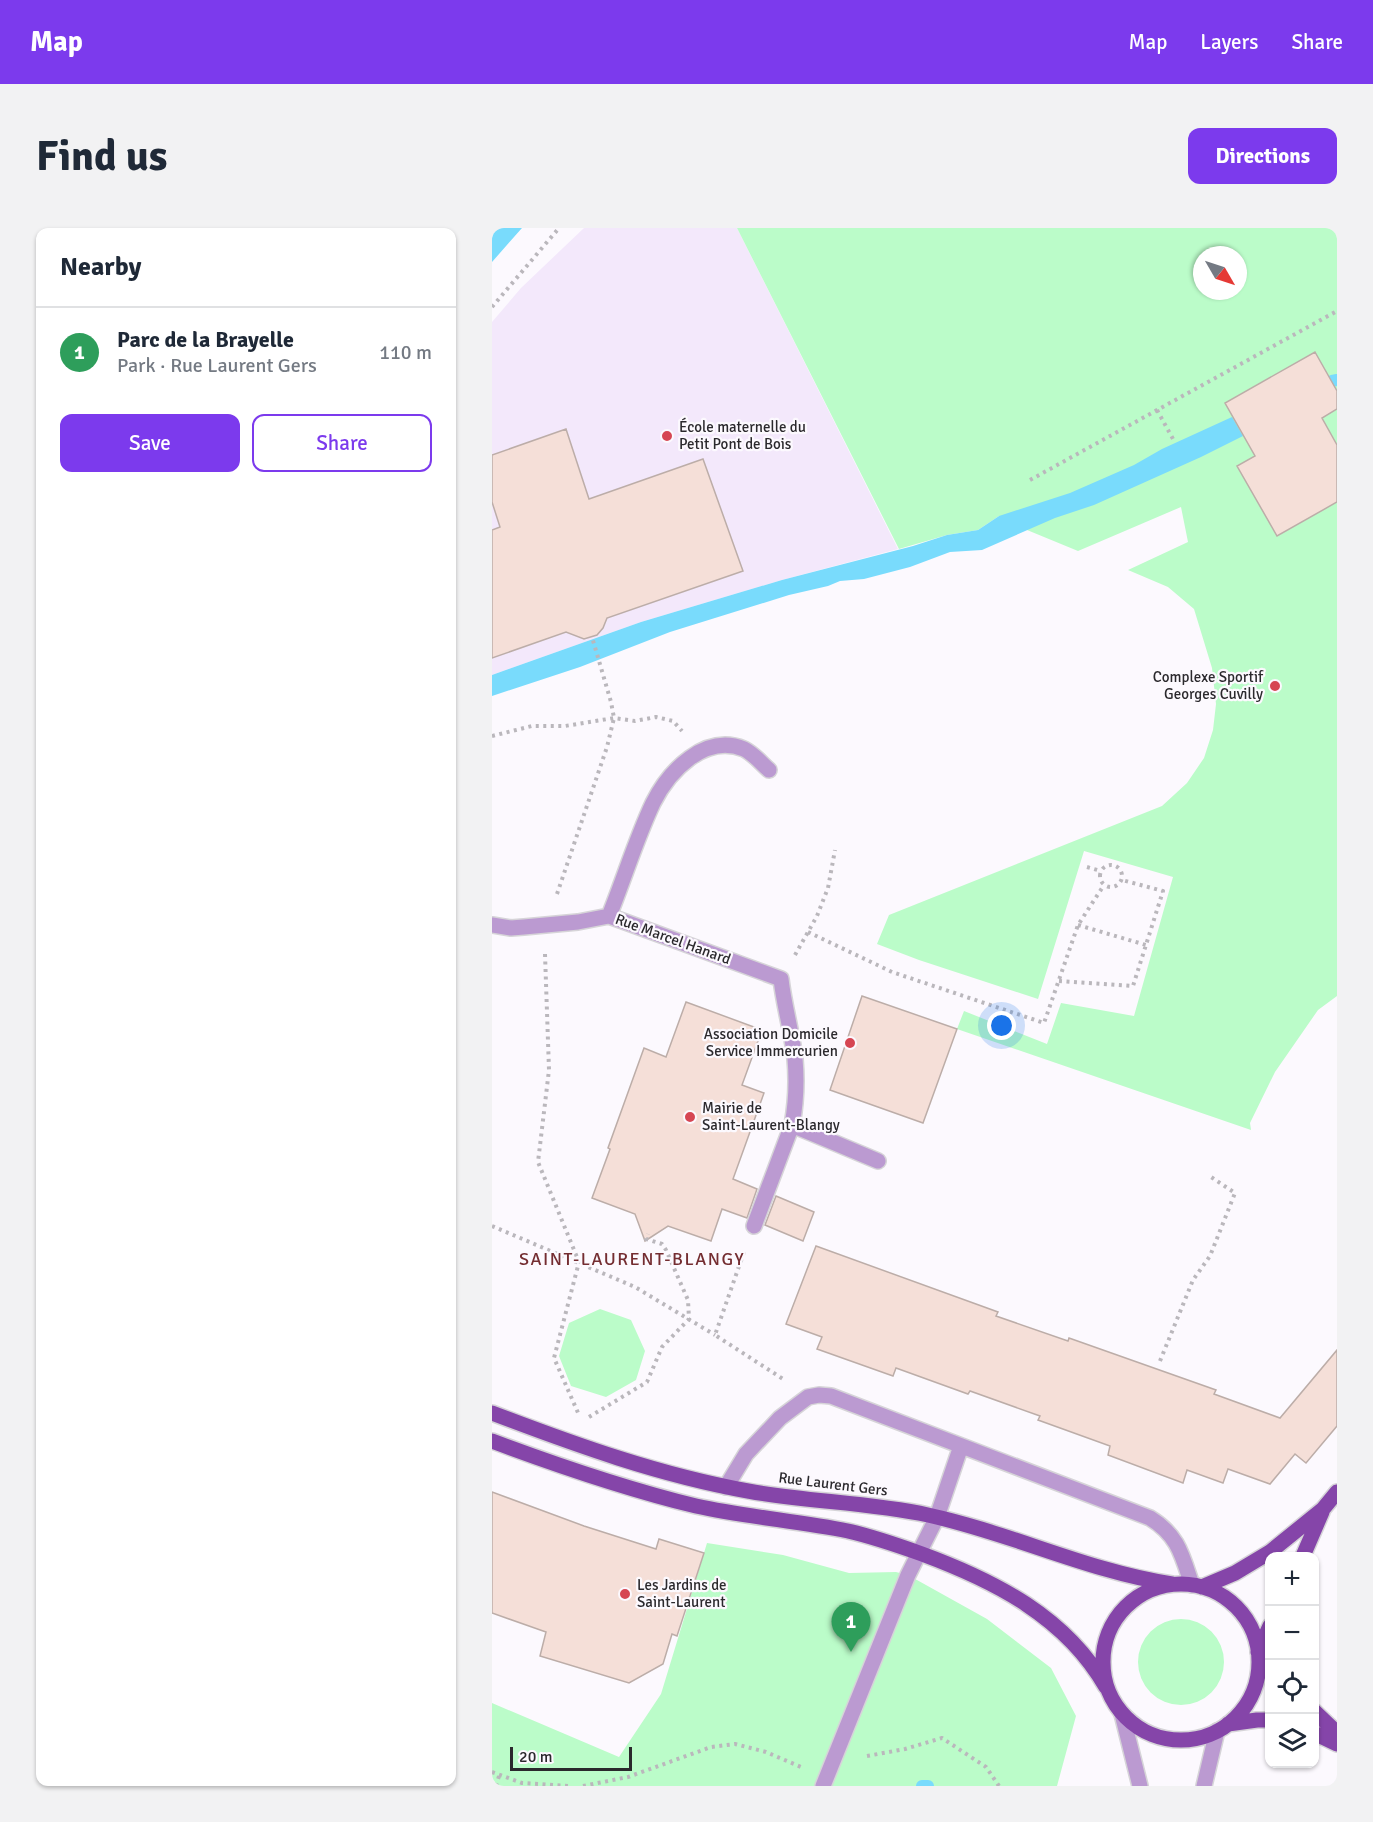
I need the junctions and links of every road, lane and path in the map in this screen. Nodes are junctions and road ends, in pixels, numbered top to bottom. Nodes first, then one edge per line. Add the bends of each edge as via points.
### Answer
1 (559, 228) edge
2 (492, 307) edge
3 (1337, 311) edge
4 (1157, 410) junction
5 (1173, 439) dead end
6 (1030, 480) dead end
7 (592, 638) dead end
8 (614, 718) junction
9 (492, 736) edge
10 (703, 751) junction
11 (769, 770) dead end
12 (835, 850) dead end
13 (1087, 867) dead end
14 (1101, 871) junction
15 (1122, 880) junction
16 (1104, 885) junction
17 (609, 916) junction
18 (492, 925) edge
19 (545, 925) junction
20 (1078, 925) junction
21 (808, 932) junction
22 (1146, 945) junction
23 (781, 979) junction
24 (1059, 981) junction
25 (792, 1125) junction
26 (879, 1161) dead end
27 (1211, 1177) dead end
28 (492, 1226) edge
29 (754, 1226) joint
30 (648, 1234) dead end
31 (579, 1262) junction
32 (688, 1319) junction
33 (715, 1335) junction
34 (1160, 1361) dead end
35 (808, 1397) junction
36 (492, 1413) edge
37 (492, 1441) edge
38 (961, 1446) junction
39 (726, 1487) junction
40 (1337, 1492) edge
41 (1323, 1509) junction
42 (937, 1517) junction
43 (1305, 1552) edge
44 (920, 1553) junction
45 (1172, 1584) junction
46 (1197, 1586) junction
47 (1265, 1647) edge
48 (1262, 1662) edge
49 (1106, 1687) junction
50 (1122, 1714) junction
51 (1317, 1714) edge
52 (1265, 1720) edge
53 (1223, 1727) junction
54 (1337, 1733) edge
55 (1319, 1735) edge
56 (840, 1743) junction
57 (1337, 1744) edge
58 (492, 1772) edge
59 (499, 1776) junction
60 (825, 1781) edge
61 (496, 1786) edge
62 (569, 1786) edge
63 (583, 1786) edge
64 (999, 1786) edge
65 (1140, 1786) edge
66 (1204, 1786) edge

1 - 2 path
3 - 4 path
4 - 5 path
4 - 6 path
7 - 8 path
8 - 9 path via 565,726 532,726
8 - 10 path via 635,721 656,717 672,722
8 - 19 path via 564,878
10 - 11 street via 715,746 745,750
10 - 17 street via 676,770 653,802
12 - 21 path via 828,888
13 - 14 path
14 - 15 path via 1116,866 1122,872
14 - 16 path
15 - 16 path via 1117,886
15 - 22 path via 1163,891
16 - 20 path
17 - 19 street, Rue Marcel Hanard
17 - 23 street, Rue Marcel Hanard
18 - 19 street, Rue Marcel Hanard
19 - 31 path via 549,1070 538,1162
20 - 22 path
20 - 24 path
21 - 23 path
21 - 24 path via 892,972 1044,1023
22 - 24 path via 1132,986
23 - 25 street via 797,1083
25 - 26 street
25 - 29 street
27 - 34 path via 1235,1193
28 - 31 path
29 - 33 path
30 - 32 path via 646,1239 662,1244 666,1250 688,1300
31 - 32 path via 635,1287
31 - 32 path via 554,1358 582,1422 647,1382 662,1347
32 - 33 path
33 - 35 path
35 - 38 street via 831,1396
35 - 39 street via 780,1418 746,1454
36 - 39 main road, Rue Laurent Gers via 647,1468
37 - 44 main road via 667,1499 732,1514 846,1531
38 - 42 street
38 - 46 street via 1150,1518 1172,1534
39 - 42 main road, Rue Laurent Gers
40 - 41 main road
41 - 43 main road
41 - 46 main road via 1253,1564
42 - 44 street
42 - 45 main road, Rue Laurent Gers via 1112,1573
44 - 49 main road via 960,1568 1030,1607 1077,1646
44 - 56 street
45 - 46 main road
45 - 49 main road via 1135,1598 1115,1620 1102,1657
46 - 48 main road via 1221,1595 1243,1615
47 - 48 main road
48 - 53 main road via 1242,1710
49 - 50 main road
50 - 53 main road via 1138,1727 1166,1739 1197,1738
50 - 65 street
51 - 54 main road
52 - 53 main road
53 - 66 street
55 - 57 main road
56 - 60 street
56 - 64 path via 863,1757 942,1737 986,1767
58 - 59 path
59 - 61 path
59 - 62 path via 522,1783
60 - 63 path via 766,1752 735,1744 711,1747 628,1778

